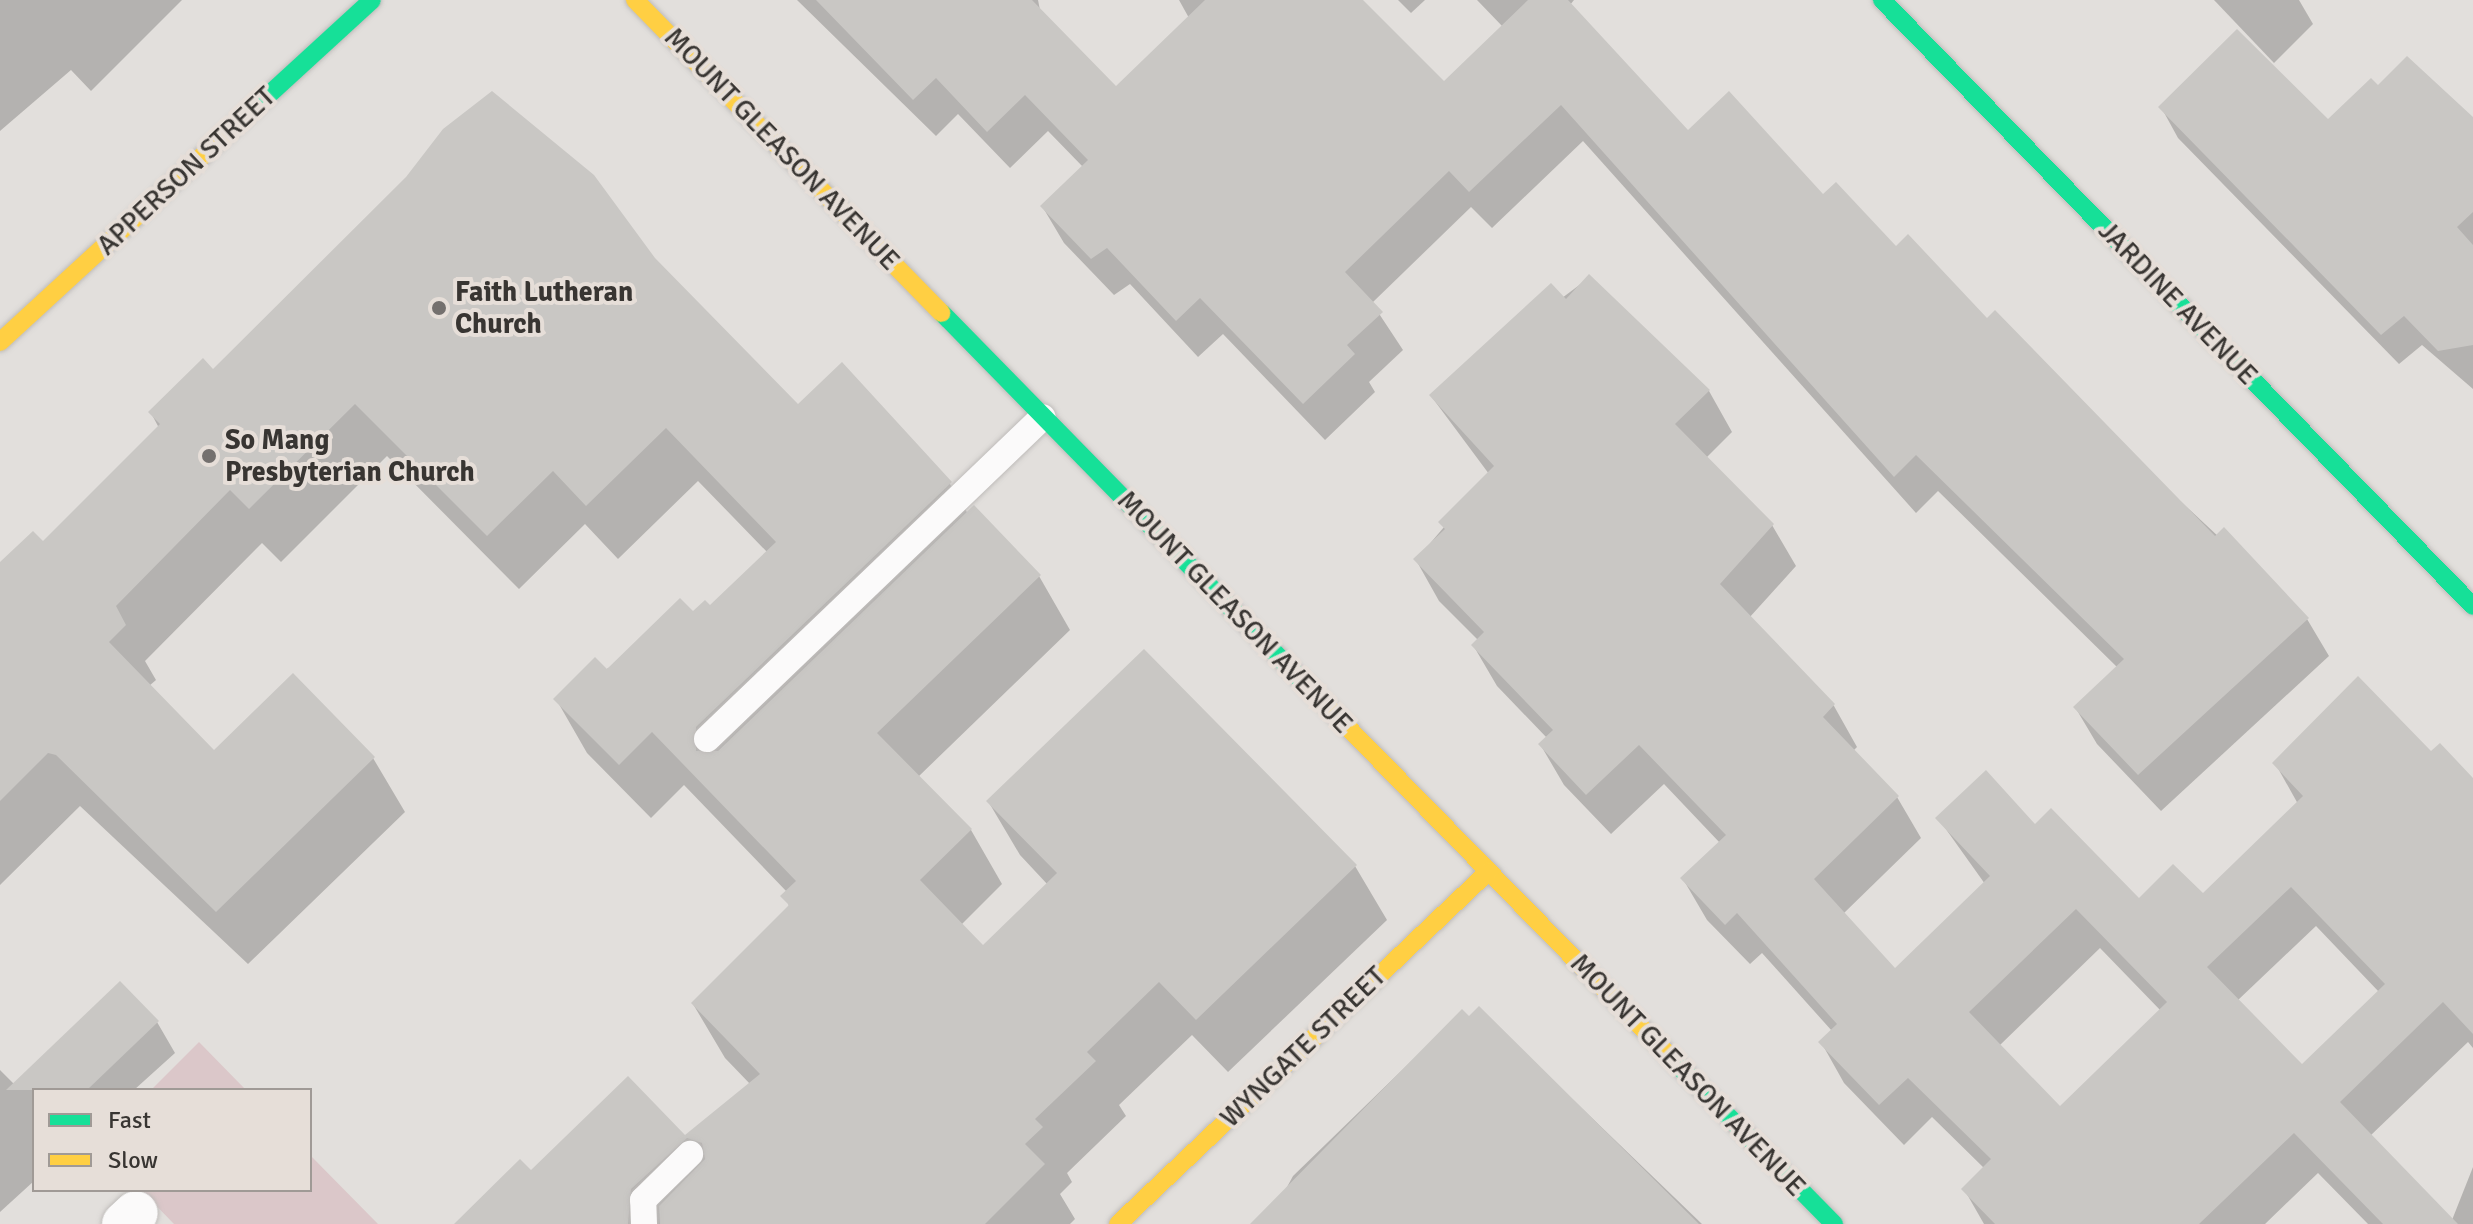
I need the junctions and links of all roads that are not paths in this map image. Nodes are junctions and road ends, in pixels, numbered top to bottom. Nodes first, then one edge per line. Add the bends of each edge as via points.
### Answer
1 (372, 0) edge
2 (635, 0) edge
3 (1882, 0) edge
4 (0, 342) edge
5 (1043, 417) junction
6 (2473, 606) edge
7 (707, 739) dead end
8 (1489, 871) junction
9 (690, 1154) dead end
10 (644, 1224) edge
11 (1118, 1224) edge
12 (1834, 1224) edge

1 - 4 street, APPERSON STREET
2 - 5 street, MOUNT GLEASON AVENUE
3 - 6 street, JARDINE AVENUE
5 - 7 lane
5 - 8 street, MOUNT GLEASON AVENUE
8 - 11 street, WYNGATE STREET
8 - 12 street, MOUNT GLEASON AVENUE
9 - 10 lane via 643,1200

